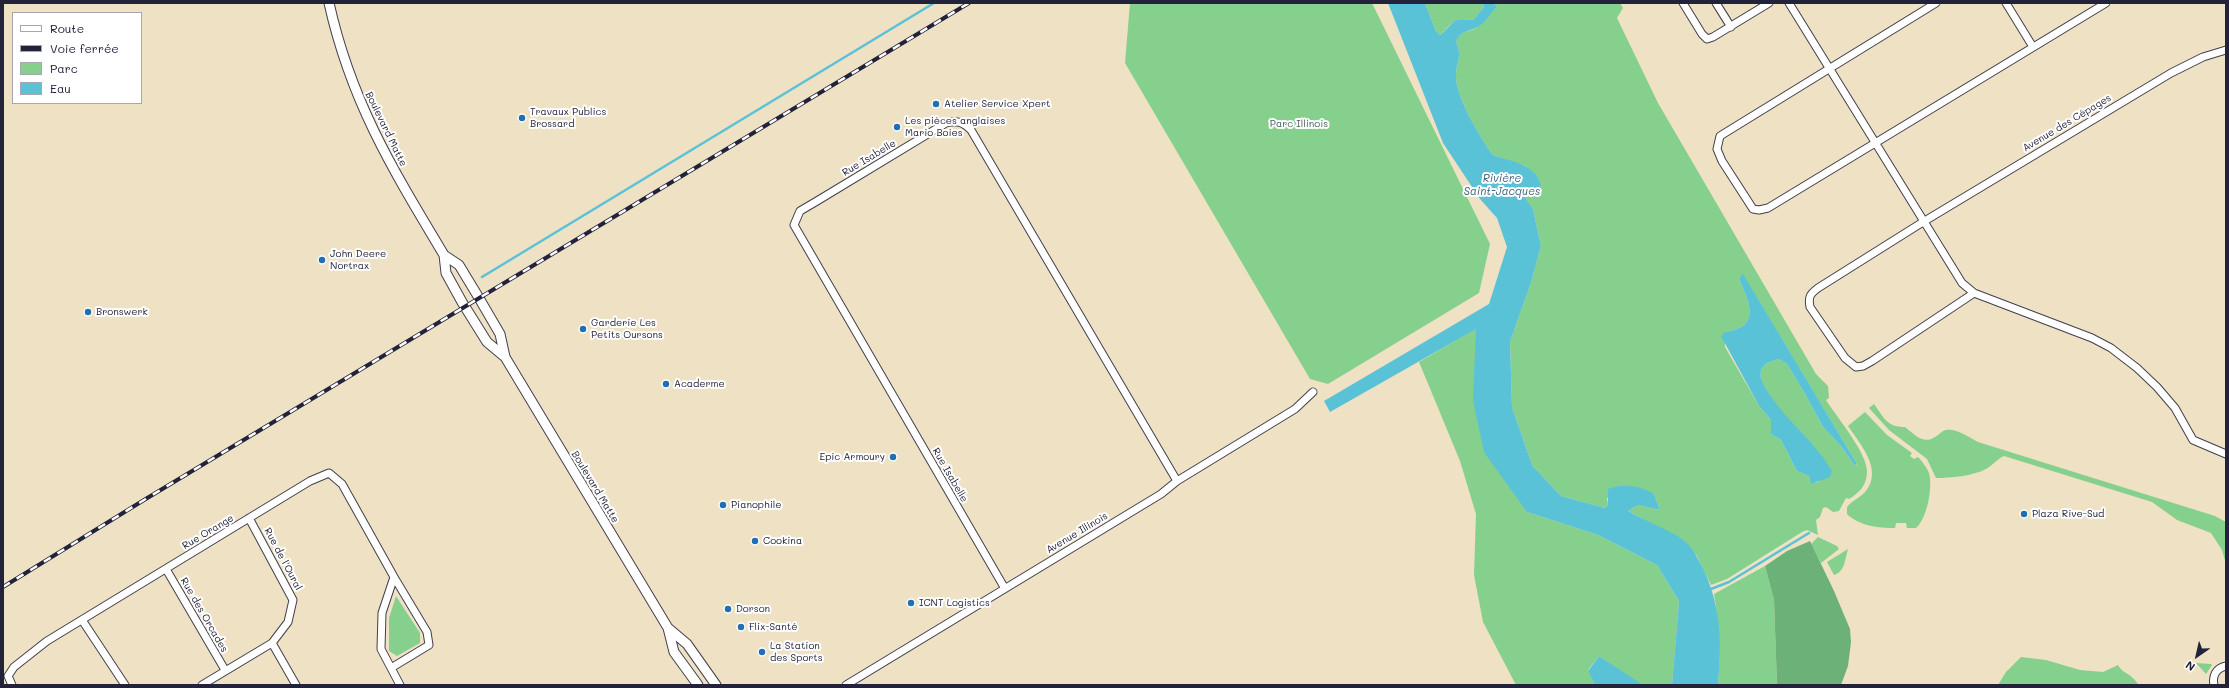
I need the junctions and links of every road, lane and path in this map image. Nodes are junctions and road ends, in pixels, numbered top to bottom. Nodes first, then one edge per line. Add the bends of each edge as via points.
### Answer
1 (329, 3) edge
2 (1683, 3) edge
3 (1716, 3) edge
4 (1769, 3) edge
5 (1789, 3) edge
6 (1936, 3) edge
7 (2006, 3) edge
8 (2106, 3) edge
9 (1731, 27) junction
10 (2033, 47) junction
11 (2226, 50) edge
12 (1829, 68) junction
13 (1875, 144) junction
14 (1923, 222) junction
15 (444, 255) junction
16 (1974, 293) junction
17 (505, 357) junction
18 (1313, 392) dead end
19 (2226, 454) edge
20 (1177, 481) junction
21 (249, 518) junction
22 (166, 569) junction
23 (394, 577) junction
24 (1004, 587) junction
25 (82, 620) junction
26 (668, 628) junction
27 (272, 643) junction
28 (2226, 666) edge
29 (391, 668) junction
30 (225, 670) junction
31 (2213, 684) edge
32 (12, 685) edge
33 (125, 685) edge
34 (202, 685) edge
35 (296, 685) edge
36 (400, 685) edge
37 (698, 685) edge
38 (716, 685) edge
39 (846, 685) edge

1 - 15 main road, Boulevard Matte via 343,58 373,131
2 - 9 street via 1707,39
3 - 9 street
4 - 9 street
5 - 12 street
6 - 12 street
7 - 10 street
8 - 10 street
10 - 13 street
11 - 14 street, Avenue des Cépages via 2170,73
12 - 13 street
12 - 13 street via 1720,136 1717,149 1722,161 1749,204 1753,209 1759,210 1768,208
13 - 14 street
14 - 16 street via 1962,283
14 - 16 street, Avenue des Cépages via 1810,294 1810,307 1845,358 1856,367 1863,366
15 - 17 main road, Boulevard Matte via 446,273 459,296 487,342
15 - 17 main road, Boulevard Matte via 459,265 500,334
16 - 19 street via 2092,338 2111,348 2157,387 2174,408 2193,440
17 - 26 main road, Boulevard Matte
18 - 20 street, Avenue Illinois via 1295,409
20 - 24 street, Avenue Illinois via 1161,494
20 - 24 street, Rue Isabelle via 972,130 964,123 946,123 800,211 794,225
21 - 22 street, Rue Orange
21 - 23 street, Rue Orange via 310,481 329,473 342,484
21 - 27 street, Rue de l'Oural via 293,600 288,622
22 - 25 street, Rue Orange
22 - 30 street, Rue des Orcades
23 - 29 street via 382,613 381,649
23 - 29 street, Rue Orange via 427,632 429,645
24 - 39 street, Avenue Illinois
25 - 32 street, Rue Orange via 47,641 14,667 8,676
25 - 33 street
26 - 37 main road, Boulevard Matte via 674,652
26 - 38 main road, Boulevard Matte via 687,644
27 - 30 street, Rue de l'Oural
27 - 35 street
28 - 31 street via 2220,667 2216,672
29 - 36 street
30 - 34 street, Rue de l'Oural

